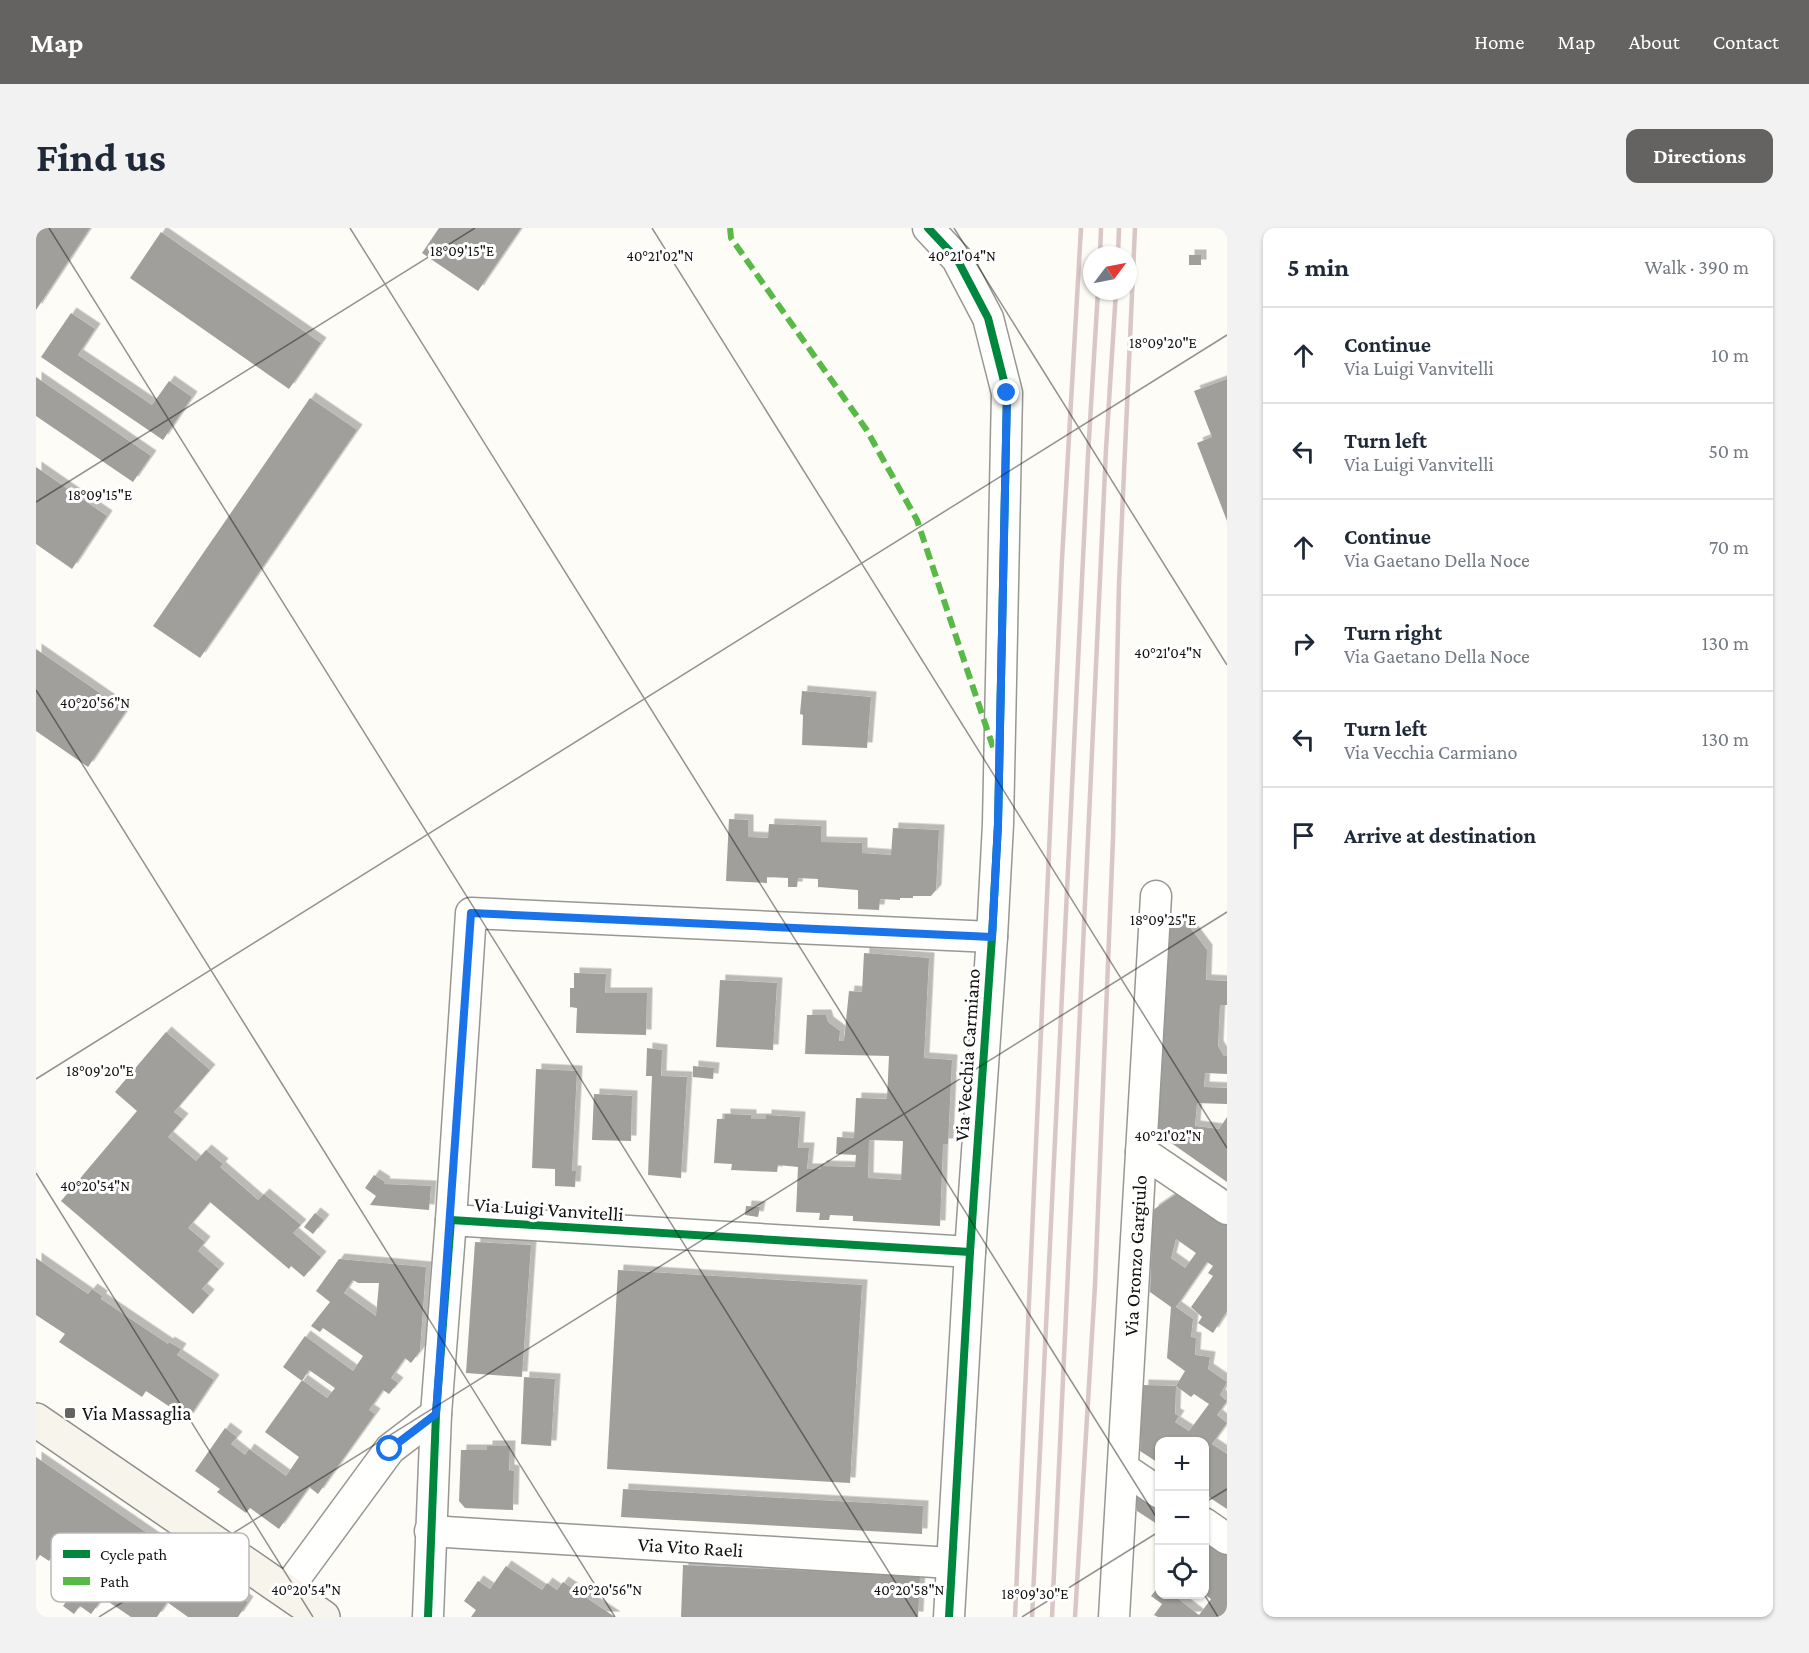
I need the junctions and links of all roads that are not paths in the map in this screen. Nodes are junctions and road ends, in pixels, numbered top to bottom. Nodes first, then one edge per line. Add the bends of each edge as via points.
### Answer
1 (928, 228) edge
2 (1156, 896) dead end
3 (992, 937) junction
4 (1141, 1151) junction
5 (1227, 1209) edge
6 (451, 1220) junction
7 (970, 1252) junction
8 (436, 1414) junction
9 (36, 1420) edge
10 (1123, 1468) junction
11 (1157, 1491) edge
12 (1209, 1526) edge
13 (430, 1531) junction
14 (200, 1533) edge
15 (1227, 1539) edge
16 (951, 1563) junction
17 (249, 1567) edge
18 (285, 1592) junction
19 (323, 1617) edge
20 (428, 1617) edge
21 (949, 1617) edge
22 (1114, 1617) edge

1 - 3 street, Via Vecchia Carmiano via 957,259 988,318 1007,393
2 - 4 street, Via Oronzo Gargiulo
3 - 6 street via 471,913
3 - 7 street, Via Vecchia Carmiano
4 - 5 street
4 - 10 street, Via Oronzo Gargiulo
6 - 7 street, Via Luigi Vanvitelli
6 - 8 street, Via Luigi Vanvitelli
7 - 16 street, Via Vecchia Carmiano
8 - 13 street, Via Luigi Vanvitelli
8 - 18 street via 390,1449
9 - 14 main road
10 - 11 street
10 - 22 street, Via Oronzo Gargiulo
12 - 15 street
13 - 16 street, Via Vito Raeli
13 - 20 street, Via Luigi Vanvitelli
16 - 21 street, Via Vecchia Carmiano
17 - 18 main road
18 - 19 main road

